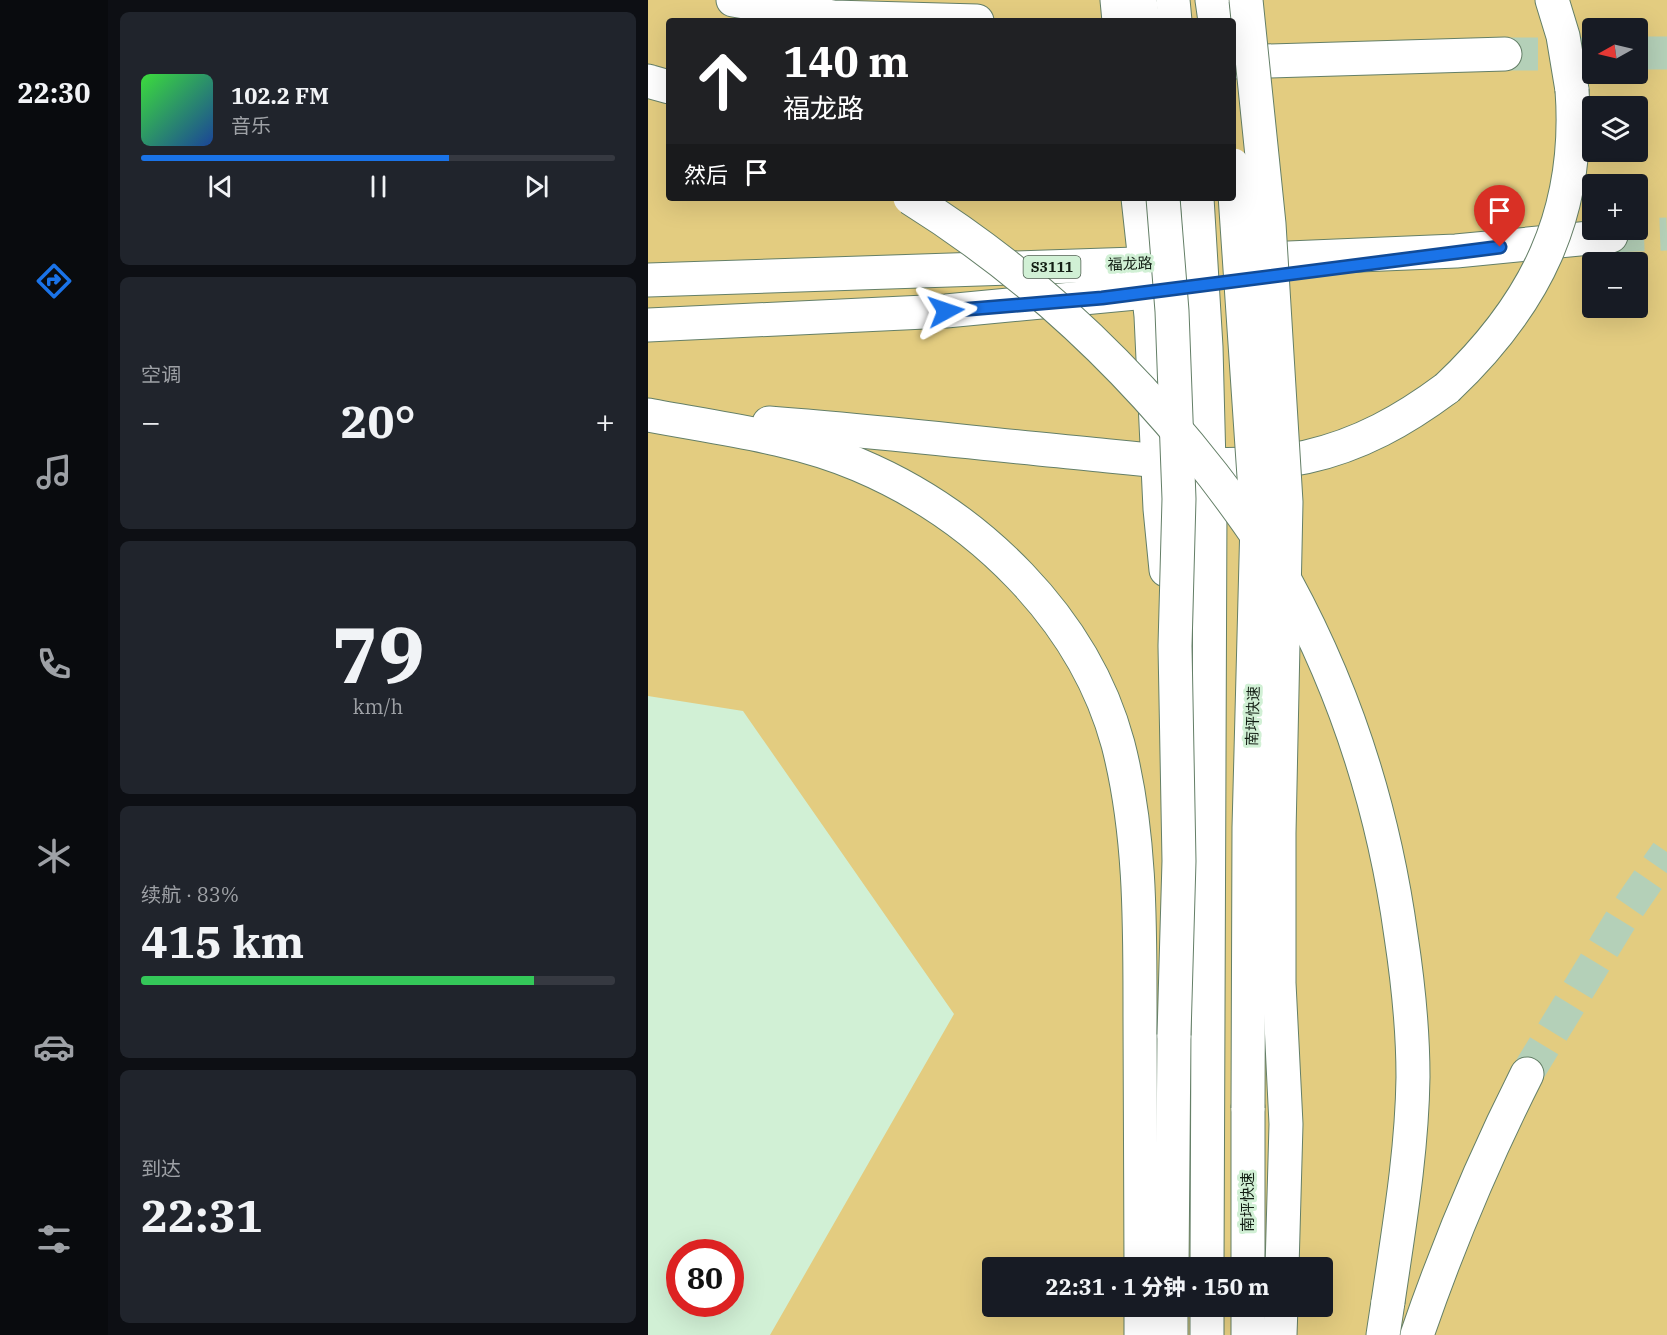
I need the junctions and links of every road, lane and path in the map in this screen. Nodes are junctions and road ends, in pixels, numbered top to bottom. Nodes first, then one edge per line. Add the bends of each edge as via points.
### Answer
1 (733, 0) edge
2 (1117, 0) edge
3 (1140, 0) edge
4 (1173, 0) edge
5 (1212, 0) edge
6 (1246, 0) edge
7 (1552, 0) edge
8 (869, 18) edge
9 (1119, 18) edge
10 (1143, 18) edge
11 (1175, 18) edge
12 (1215, 18) edge
13 (1236, 38) edge
14 (1505, 54) tunnel mouth
15 (1400, 57) junction
16 (1236, 62) edge
17 (666, 80) edge
18 (648, 81) edge
19 (666, 86) edge
20 (914, 201) edge
21 (1138, 201) edge
22 (1163, 201) edge
23 (1197, 201) edge
24 (1235, 201) edge
25 (1582, 239) edge
26 (1456, 251) junction
27 (648, 280) edge
28 (648, 325) edge
29 (648, 414) edge
30 (1175, 646) junction
31 (1527, 1074) tunnel mouth
32 (1141, 1257) edge
33 (1172, 1257) edge
34 (1207, 1257) edge
35 (1248, 1257) edge
36 (1282, 1257) edge
37 (1141, 1317) edge
38 (1171, 1317) edge
39 (1207, 1317) edge
40 (1248, 1317) edge
41 (1281, 1317) edge
42 (1141, 1335) edge
43 (1171, 1335) edge
44 (1207, 1335) edge
45 (1248, 1335) edge
46 (1280, 1335) edge
47 (1383, 1335) edge
48 (1417, 1335) edge

1 - 8 highway via 833,17
2 - 9 highway
3 - 10 highway
4 - 11 highway
5 - 12 highway
6 - 36 highway, bridge via 1269,224 1286,502 1279,833 1279,983 1286,1124
7 - 29 highway, bridge via 1563,36 1574,126 1566,196 1541,268 1503,329 1447,388 1381,432 1342,447 1284,460 1214,463
13 - 15 highway
14 - 15 highway
15 - 16 highway
17 - 18 highway
18 - 19 highway
20 - 47 highway, bridge via 987,251 1080,328 1180,432 1241,512 1284,579 1319,647 1354,735 1382,826 1409,988 1413,1077 1406,1178
21 - 30 highway, bridge via 1151,316 1160,508
22 - 30 highway, bridge via 1179,499
23 - 34 highway via 1210,504
24 - 35 highway, 南坪快速, bridge via 1257,521 1249,828
25 - 26 highway, 福龙路
26 - 27 highway, 福龙路 / S3111, bridge
26 - 28 highway, bridge via 1102,298 848,317
29 - 32 highway via 809,449 859,465 927,501 975,534 1016,570 1059,623 1093,680 1117,742 1131,811 1138,888
30 - 33 highway, bridge via 1179,861
31 - 48 highway via 1488,1152
37 - 42 highway
38 - 43 highway
39 - 44 highway
40 - 45 highway
41 - 46 highway

